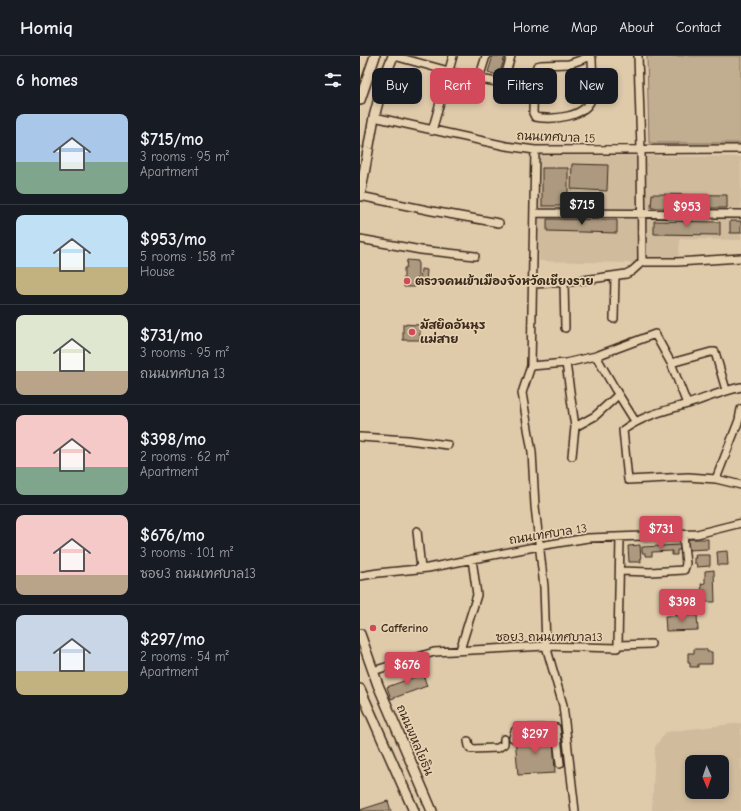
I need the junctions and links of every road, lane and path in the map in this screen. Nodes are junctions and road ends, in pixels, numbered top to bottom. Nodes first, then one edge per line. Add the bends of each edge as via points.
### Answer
1 (375, 56) edge
2 (393, 56) edge
3 (453, 56) edge
4 (486, 56) edge
5 (511, 56) edge
6 (638, 56) edge
7 (437, 68) edge
8 (449, 68) edge
9 (482, 68) edge
10 (507, 68) edge
11 (534, 76) joint
12 (360, 100) edge
13 (439, 104) edge
14 (374, 117) junction
15 (432, 130) junction
16 (360, 146) edge
17 (374, 149) dead end
18 (641, 149) junction
19 (741, 149) edge
20 (535, 150) junction
21 (360, 196) edge
22 (534, 213) junction
23 (741, 214) edge
24 (641, 215) junction
25 (499, 223) dead end
26 (360, 239) edge
27 (475, 256) dead end
28 (741, 258) edge
29 (642, 262) junction
30 (615, 276) junction
31 (564, 282) junction
32 (532, 284) junction
33 (614, 319) dead end
34 (565, 328) dead end
35 (596, 356) junction
36 (566, 363) junction
37 (671, 363) junction
38 (531, 366) junction
39 (741, 387) edge
40 (726, 390) junction
41 (618, 395) junction
42 (688, 404) junction
43 (741, 409) edge
44 (635, 421) junction
45 (575, 427) junction
46 (360, 437) edge
47 (448, 445) dead end
48 (572, 456) dead end
49 (716, 479) junction
50 (741, 485) edge
51 (741, 523) edge
52 (417, 531) dead end
53 (683, 535) junction
54 (620, 537) junction
55 (539, 546) junction
56 (472, 559) junction
57 (421, 569) junction
58 (620, 571) junction
59 (360, 576) edge
60 (360, 634) edge
61 (651, 644) dead end
62 (618, 645) junction
63 (546, 646) junction
64 (460, 650) junction
65 (373, 671) junction
66 (360, 689) edge
67 (513, 738) dead end
68 (504, 739) dead end
69 (468, 741) dead end
70 (560, 764) dead end
71 (414, 811) edge
72 (432, 811) edge
73 (575, 811) edge

1 - 12 main road
2 - 7 street
2 - 14 main road
3 - 8 street
4 - 9 street
5 - 10 street
6 - 18 street
11 - 11 street via 537,66 569,64 589,57 592,59 592,96 589,104 570,117 535,117
13 - 15 street
14 - 15 street, ถนนเทศบาล 15
14 - 21 main road
15 - 20 street, ถนนเทศบาล 15
16 - 17 path, bridge
18 - 19 street, ถนนเทศบาล 15
18 - 20 street, ถนนเทศบาล 15
18 - 24 street
20 - 22 street
21 - 25 street
22 - 24 street
22 - 32 street
23 - 24 street
24 - 29 street
26 - 27 street
28 - 29 street
29 - 30 street via 632,271
30 - 31 street
30 - 33 street
31 - 32 street
31 - 34 street
32 - 38 street
35 - 36 street
35 - 37 street via 654,334
35 - 41 street
36 - 38 street
36 - 45 street
37 - 40 street via 715,352
37 - 42 street
38 - 55 street via 522,393 532,452
39 - 40 street
40 - 42 street
41 - 44 street
41 - 45 street via 596,416
42 - 44 street
43 - 49 street
44 - 49 street via 623,430 628,480 688,477
45 - 48 street
46 - 47 street
49 - 50 street
51 - 53 street, ถนนเทศบาล 13
52 - 57 street
53 - 54 street, ถนนเทศบาล 13
53 - 58 street via 686,564 684,570
54 - 55 street, ถนนเทศบาล 13 via 588,538
54 - 58 street, ซอย3 ถนนเทศบาล13
55 - 56 street, ถนนเทศบาล 13
55 - 63 street via 544,587
56 - 57 street, ถนนเทศบาล 13
56 - 64 street via 477,595
57 - 59 street, ถนนเทศบาล 13
58 - 62 street, ซอย3 ถนนเทศบาล13
60 - 65 main road, ถนนพหลโยธิน
61 - 62 street
62 - 63 street, ซอย3 ถนนเทศบาล13 via 617,648
63 - 64 street, ซอย3 ถนนเทศบาล13
63 - 73 street via 564,705
64 - 65 street, ซอย3 ถนนเทศบาล13 via 434,652
65 - 72 main road, ถนนพหลโยธิน
66 - 71 main road
67 - 70 street via 515,731 519,730 556,728
68 - 69 street via 504,744 498,748 471,749

